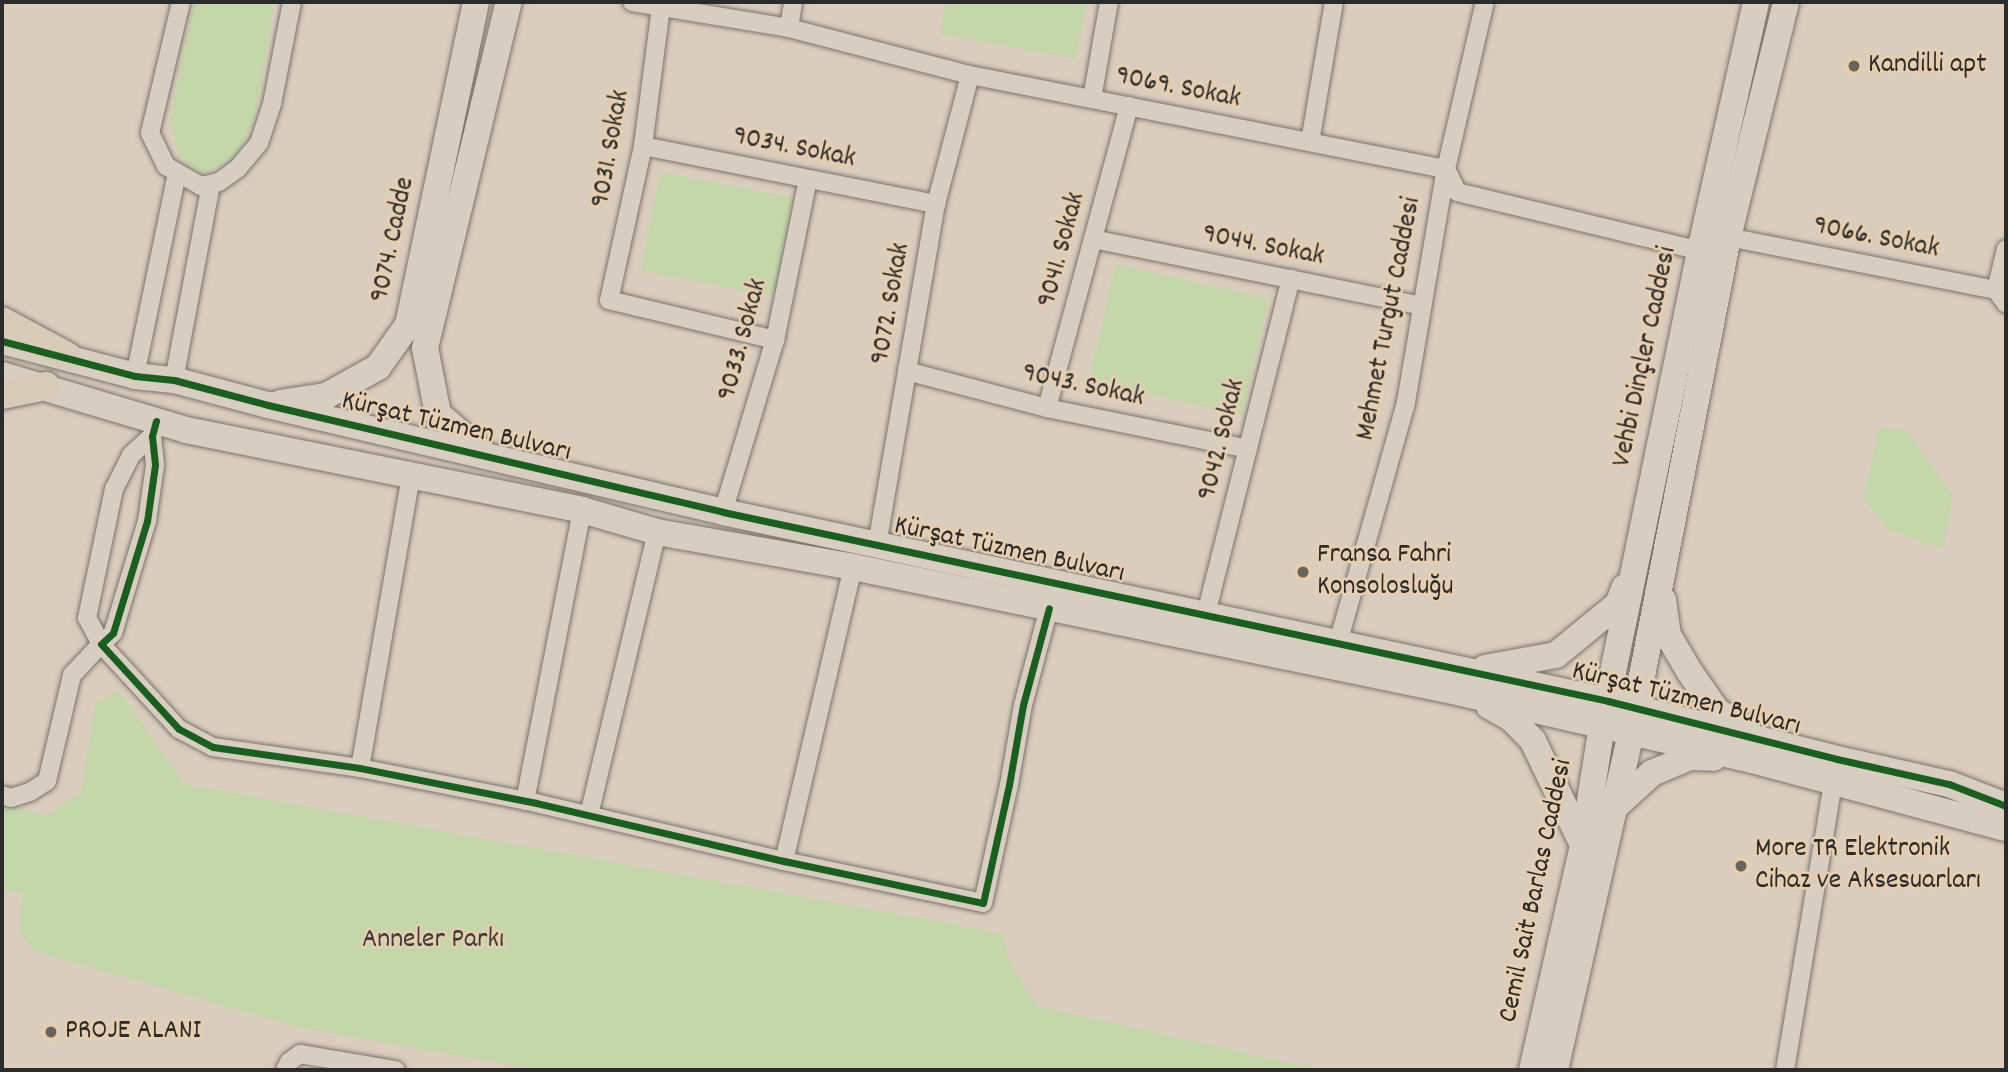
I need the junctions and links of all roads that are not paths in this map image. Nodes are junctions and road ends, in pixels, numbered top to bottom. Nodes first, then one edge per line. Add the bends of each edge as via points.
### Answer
1 (181, 2) edge
2 (292, 2) edge
3 (476, 2) edge
4 (509, 2) edge
5 (632, 2) edge
6 (793, 2) edge
7 (1109, 2) edge
8 (1334, 2) edge
9 (1485, 2) edge
10 (1756, 2) edge
11 (1786, 2) edge
12 (661, 7) junction
13 (789, 28) junction
14 (970, 75) junction
15 (1092, 99) junction
16 (1129, 106) junction
17 (1310, 142) junction
18 (643, 146) junction
19 (1446, 169) junction
20 (177, 174) junction
21 (808, 179) junction
22 (211, 184) junction
23 (936, 204) junction
24 (1728, 237) junction
25 (1093, 239) junction
26 (2006, 249) edge
27 (1700, 251) junction
28 (1291, 279) junction
29 (2001, 297) edge
30 (1422, 306) junction
31 (2, 321) edge
32 (775, 340) junction
33 (2, 341) edge
34 (67, 356) junction
35 (907, 371) junction
36 (2, 375) edge
37 (135, 376) junction
38 (174, 380) junction
39 (46, 386) junction
40 (2, 395) edge
41 (268, 405) junction
42 (1047, 408) junction
43 (154, 429) junction
44 (1248, 449) junction
45 (486, 456) junction
46 (411, 475) junction
47 (582, 510) junction
48 (723, 512) junction
49 (657, 532) junction
50 (877, 545) junction
51 (1638, 552) junction
52 (853, 567) junction
53 (1660, 583) junction
54 (1049, 608) junction
55 (1206, 614) junction
56 (1338, 643) junction
57 (101, 644) junction
58 (1465, 682) junction
59 (1605, 713) junction
60 (1633, 720) junction
61 (1757, 750) junction
62 (360, 768) junction
63 (1833, 782) junction
64 (2, 795) edge
65 (525, 801) junction
66 (1616, 806) junction
67 (2006, 806) edge
68 (589, 816) junction
69 (2006, 828) edge
70 (1583, 845) junction
71 (784, 861) junction
72 (285, 1070) edge
73 (396, 1070) edge
74 (1532, 1070) edge
75 (1555, 1070) edge
76 (1785, 1070) edge

1 - 20 street via 150,133 166,166
2 - 22 street via 272,104 258,143 238,168
3 - 41 street, 9074. Cadde via 408,325 378,367 326,396
4 - 45 street, 9074. Cadde via 425,348 438,414
5 - 12 street, 9069. Sokak
6 - 13 street
7 - 15 street
8 - 17 street
9 - 19 street, Mehmet Turgut Caddesi
10 - 27 street, Vehbi Dinçler Caddesi
11 - 24 street, Cemil Sait Barlas Caddesi
12 - 13 street, 9069. Sokak
12 - 18 street, 9031. Sokak
13 - 14 street, 9069. Sokak
14 - 15 street, 9069. Sokak
14 - 23 street, 9072. Sokak
15 - 16 street, 9069. Sokak
16 - 17 street, 9069. Sokak
16 - 25 street, 9041. Sokak
17 - 19 street, 9069. Sokak
18 - 21 street, 9034. Sokak
18 - 32 street, 9031. Sokak via 609,300
19 - 27 street via 1457,191
19 - 30 street, Mehmet Turgut Caddesi
20 - 22 street via 201,186
20 - 37 street
21 - 23 street, 9034. Sokak
21 - 32 street, 9033. Sokak
22 - 38 street
23 - 35 street, 9072. Sokak
24 - 29 street, 9066. Sokak
24 - 53 street, Cemil Sait Barlas Caddesi
25 - 28 street, 9044. Sokak
25 - 42 street, 9041. Sokak
26 - 29 street
27 - 51 street, Vehbi Dinçler Caddesi
28 - 30 street, 9044. Sokak
28 - 44 street, 9042. Sokak
30 - 56 street, Mehmet Turgut Caddesi via 1406,402
31 - 34 main road
32 - 48 street, 9033. Sokak
33 - 34 street, Kürşat Tüzmen Bulvarı
34 - 37 street, Kürşat Tüzmen Bulvarı
35 - 42 street, 9043. Sokak
35 - 50 street, 9072. Sokak
36 - 39 street, Kürşat Tüzmen Bulvarı
37 - 38 street, Kürşat Tüzmen Bulvarı
38 - 41 street, Kürşat Tüzmen Bulvarı
39 - 40 main road
39 - 43 street, Kürşat Tüzmen Bulvarı
41 - 45 street, Kürşat Tüzmen Bulvarı
42 - 44 street, 9043. Sokak
43 - 46 street, Kürşat Tüzmen Bulvarı
43 - 57 street via 155,465 147,521 113,633
43 - 57 street via 131,455 114,489 87,618
44 - 55 street, 9042. Sokak
45 - 48 street, Kürşat Tüzmen Bulvarı
46 - 47 street, Kürşat Tüzmen Bulvarı
46 - 62 street
47 - 49 street, Kürşat Tüzmen Bulvarı
47 - 65 street
48 - 50 street, Kürşat Tüzmen Bulvarı
49 - 52 street, Kürşat Tüzmen Bulvarı
49 - 68 street
50 - 55 street, Kürşat Tüzmen Bulvarı
51 - 58 street via 1618,604 1556,655
51 - 59 street, Vehbi Dinçler Caddesi
52 - 54 street, Kürşat Tüzmen Bulvarı
52 - 71 street
53 - 60 street, Cemil Sait Barlas Caddesi
53 - 61 street via 1668,635 1717,711
54 - 58 street, Kürşat Tüzmen Bulvarı
54 - 71 street via 1023,705 983,903
55 - 56 street, Kürşat Tüzmen Bulvarı
56 - 58 street, Kürşat Tüzmen Bulvarı
57 - 62 street via 179,729 213,747
57 - 64 street via 72,675 47,781 11,798
58 - 59 street, Kürşat Tüzmen Bulvarı
58 - 70 street via 1533,741
59 - 60 street, Kürşat Tüzmen Bulvarı
59 - 70 street, Cemil Sait Barlas Caddesi
60 - 61 street, Kürşat Tüzmen Bulvarı
60 - 66 street, Cemil Sait Barlas Caddesi
61 - 63 street, Kürşat Tüzmen Bulvarı
61 - 66 street via 1690,757 1652,773
61 - 67 street, Kürşat Tüzmen Bulvarı via 1949,784
62 - 65 street
63 - 69 street, Kürşat Tüzmen Bulvarı
63 - 76 street
65 - 68 street
66 - 75 street, Cemil Sait Barlas Caddesi
68 - 71 street
70 - 74 street, Cemil Sait Barlas Caddesi
72 - 73 street via 300,1054

